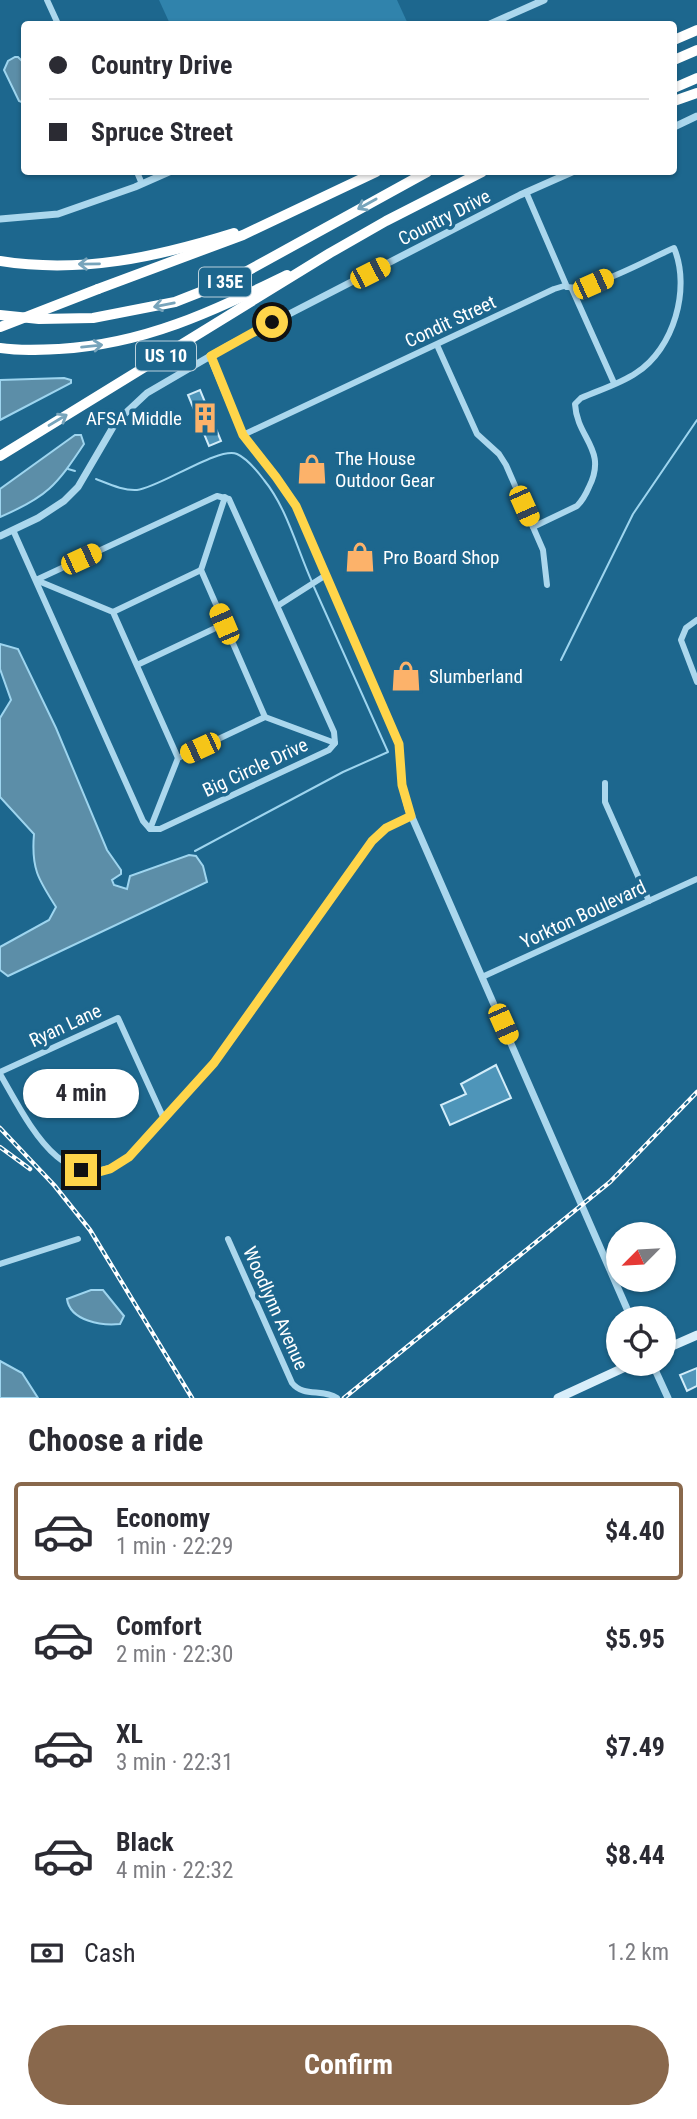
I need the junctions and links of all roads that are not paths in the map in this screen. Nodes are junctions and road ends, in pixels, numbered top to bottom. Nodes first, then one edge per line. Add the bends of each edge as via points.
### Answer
1 (47, 0) edge
2 (544, 0) edge
3 (57, 21) edge
4 (497, 21) edge
5 (697, 30) edge
6 (677, 39) edge
7 (697, 50) edge
8 (677, 59) edge
9 (697, 78) edge
10 (677, 87) edge
11 (697, 93) edge
12 (677, 100) edge
13 (697, 116) edge
14 (677, 126) edge
15 (138, 175) edge
16 (162, 175) edge
17 (370, 175) edge
18 (422, 175) edge
19 (476, 175) edge
20 (565, 175) edge
21 (142, 184) junction
22 (526, 192) junction
23 (0, 219) edge
24 (273, 220) junction
25 (330, 253) junction
26 (0, 261) edge
27 (570, 288) junction
28 (0, 314) edge
29 (0, 327) edge
30 (437, 345) junction
31 (0, 348) edge
32 (211, 356) junction
33 (614, 383) junction
34 (243, 435) junction
35 (0, 456) edge
36 (225, 497) junction
37 (533, 527) junction
38 (13, 530) junction
39 (0, 536) edge
40 (201, 570) junction
41 (326, 576) junction
42 (36, 580) junction
43 (547, 585) dead end
44 (279, 605) junction
45 (113, 612) junction
46 (697, 621) edge
47 (224, 624) junction
48 (137, 665) junction
49 (697, 682) edge
50 (265, 717) junction
51 (335, 743) junction
52 (178, 758) junction
53 (605, 783) dead end
54 (411, 816) junction
55 (150, 829) junction
56 (697, 879) edge
57 (649, 901) junction
58 (482, 977) junction
59 (0, 1073) edge
60 (164, 1119) junction
61 (78, 1239) dead end
62 (228, 1239) dead end
63 (0, 1264) edge
64 (626, 1306) edge
65 (697, 1335) edge
66 (676, 1344) edge
67 (606, 1376) edge
68 (658, 1376) edge
69 (337, 1398) edge
70 (558, 1398) edge
71 (668, 1398) edge

1 - 3 street
2 - 4 street
5 - 6 highway
7 - 8 highway
9 - 10 highway
11 - 12 highway
13 - 14 street
15 - 21 street
16 - 21 street
17 - 24 highway
18 -> 28 highway, I 35E via 231,280 175,302 93,318
19 - 25 highway, I 35E
20 - 22 street, Country Drive
21 - 23 street via 58,214
22 - 27 street
22 - 32 street, Country Drive
24 -> 26 highway via 178,250 112,264 29,266
24 - 29 highway, bridge via 213,248
31 -> 25 highway, I 35E via 97,347 161,331
35 -> 25 highway, US 10
27 - 30 street, Condit Street via 554,289
27 - 33 street
27 - 33 street, Condit Street via 593,284 674,248 682,286 669,331 645,367
30 - 34 street, Condit Street
30 - 37 street via 477,434 503,460
32 - 34 street
32 - 38 street, Country Drive via 131,405 78,487 52,510
33 - 37 street via 575,404 597,464 583,500
34 - 41 street via 296,506
36 - 40 street
36 - 42 street via 217,496
36 - 44 street, Big Circle Drive via 235,507
37 - 43 street via 543,550
38 - 39 street, Country Drive
38 - 42 street
40 - 45 street
40 - 47 street
41 - 44 street
41 - 54 street via 399,744 402,785
42 - 45 street
42 - 55 street
44 - 51 street, Big Circle Drive
45 - 48 street
46 - 49 street via 683,634 683,651
47 - 48 street
47 - 50 street
48 - 52 street
50 - 51 street
50 - 52 street
51 - 55 street, Big Circle Drive via 329,750 208,807 160,829
52 - 55 street
53 - 57 street via 605,802
54 - 58 street
54 - 60 street via 372,841 214,1063
56 - 57 street, Yorkton Boulevard
57 - 58 street, Yorkton Boulevard
58 - 64 street
59 - 60 street via 45,1144 73,1168 110,1169 129,1157
59 - 60 street, Ryan Lane via 118,1018
61 - 63 street
62 - 69 street, Woodlynn Avenue via 292,1382 302,1392
65 - 66 main road
67 - 70 main road
68 - 71 street

